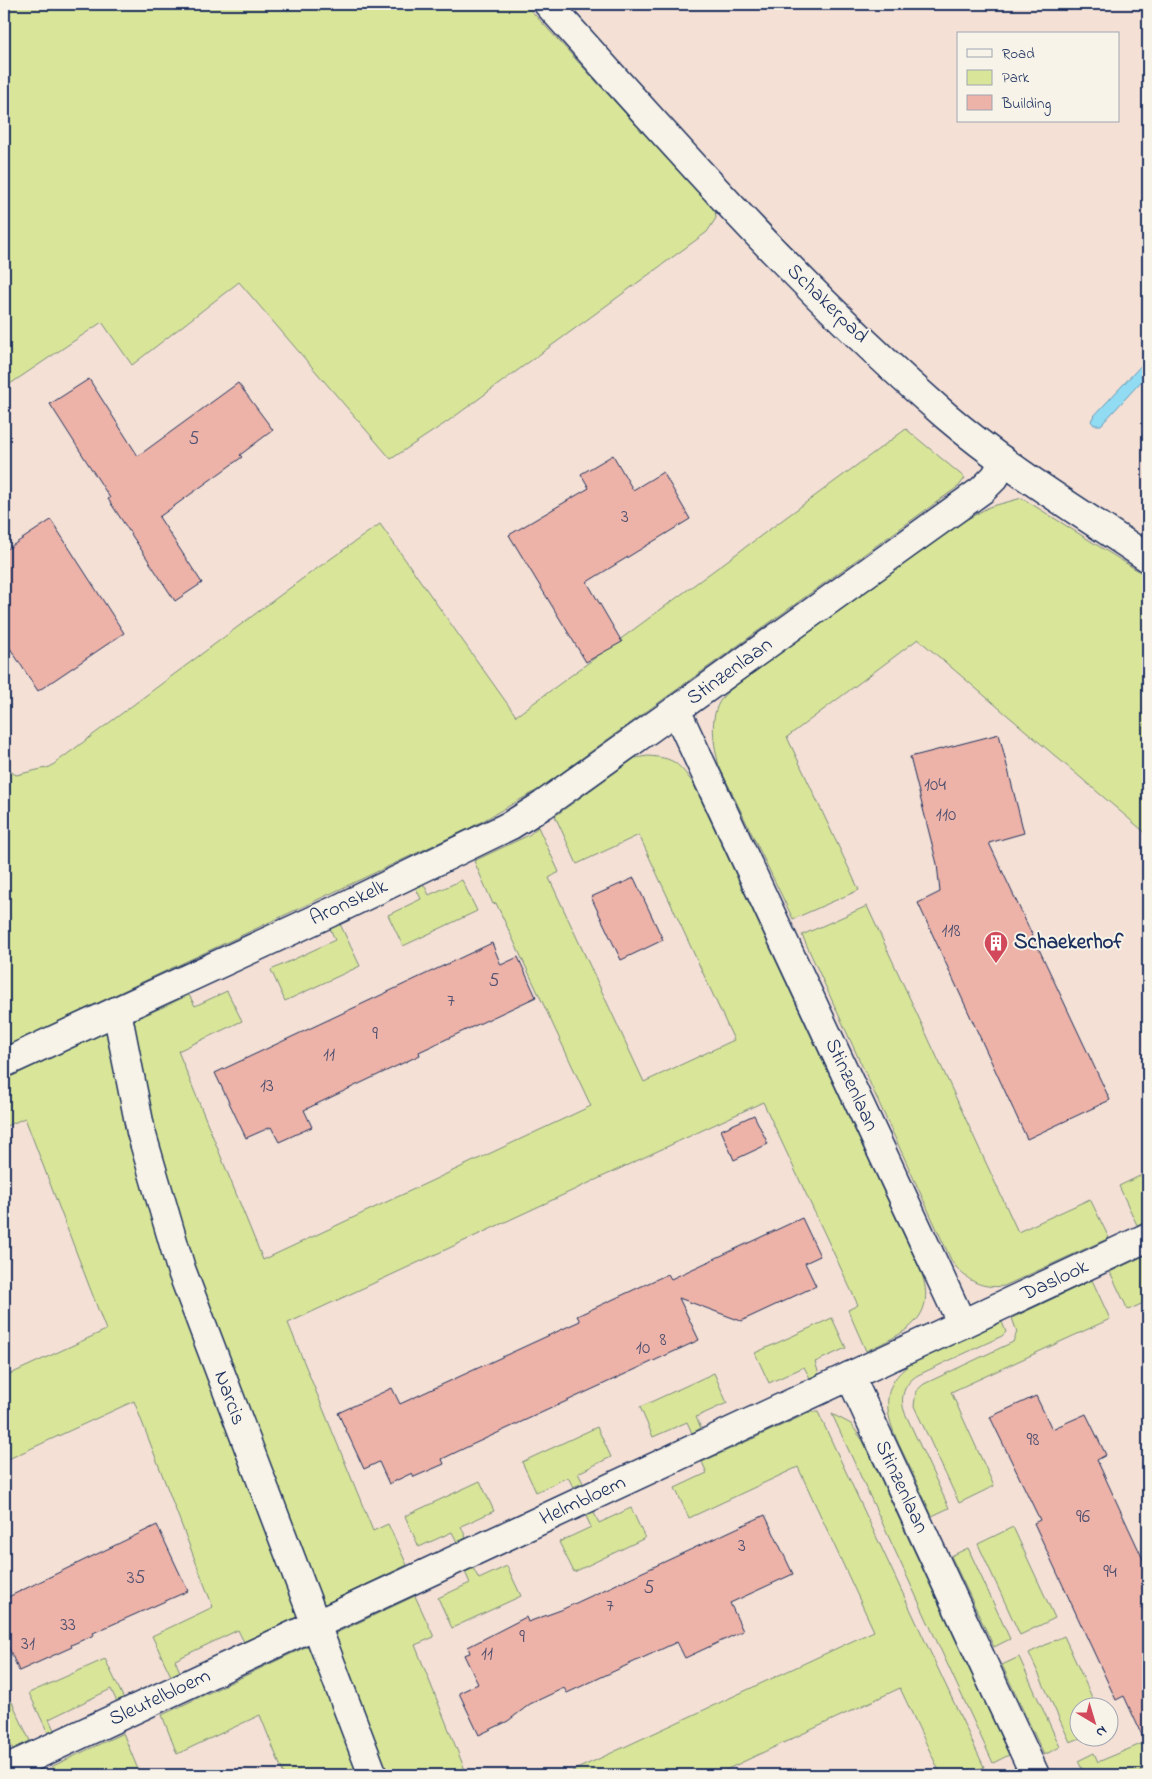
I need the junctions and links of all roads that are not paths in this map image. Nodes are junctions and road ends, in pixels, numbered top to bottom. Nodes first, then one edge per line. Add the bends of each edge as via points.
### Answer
1 (548, 4) edge
2 (1004, 461) junction
3 (1148, 558) edge
4 (676, 710) junction
5 (117, 1011) junction
6 (4, 1063) edge
7 (1148, 1238) edge
8 (962, 1324) junction
9 (850, 1376) junction
10 (316, 1626) junction
11 (10, 1771) edge
12 (373, 1775) edge
13 (1035, 1775) edge

1 - 2 street, Schakerpad via 748,227 946,416
2 - 3 street, Schakerpad
2 - 4 street, Stinzenlaan via 982,490
4 - 5 street, Aronskelk via 511,825
4 - 8 street, Stinzenlaan
5 - 6 street, Aronskelk
5 - 10 street, Narcis via 141,1132 182,1269
7 - 8 street, Daslook
8 - 9 street
9 - 10 street, Helmbloem
9 - 13 street, Stinzenlaan
10 - 11 street, Sleutelbloem
10 - 12 street, Narcis

